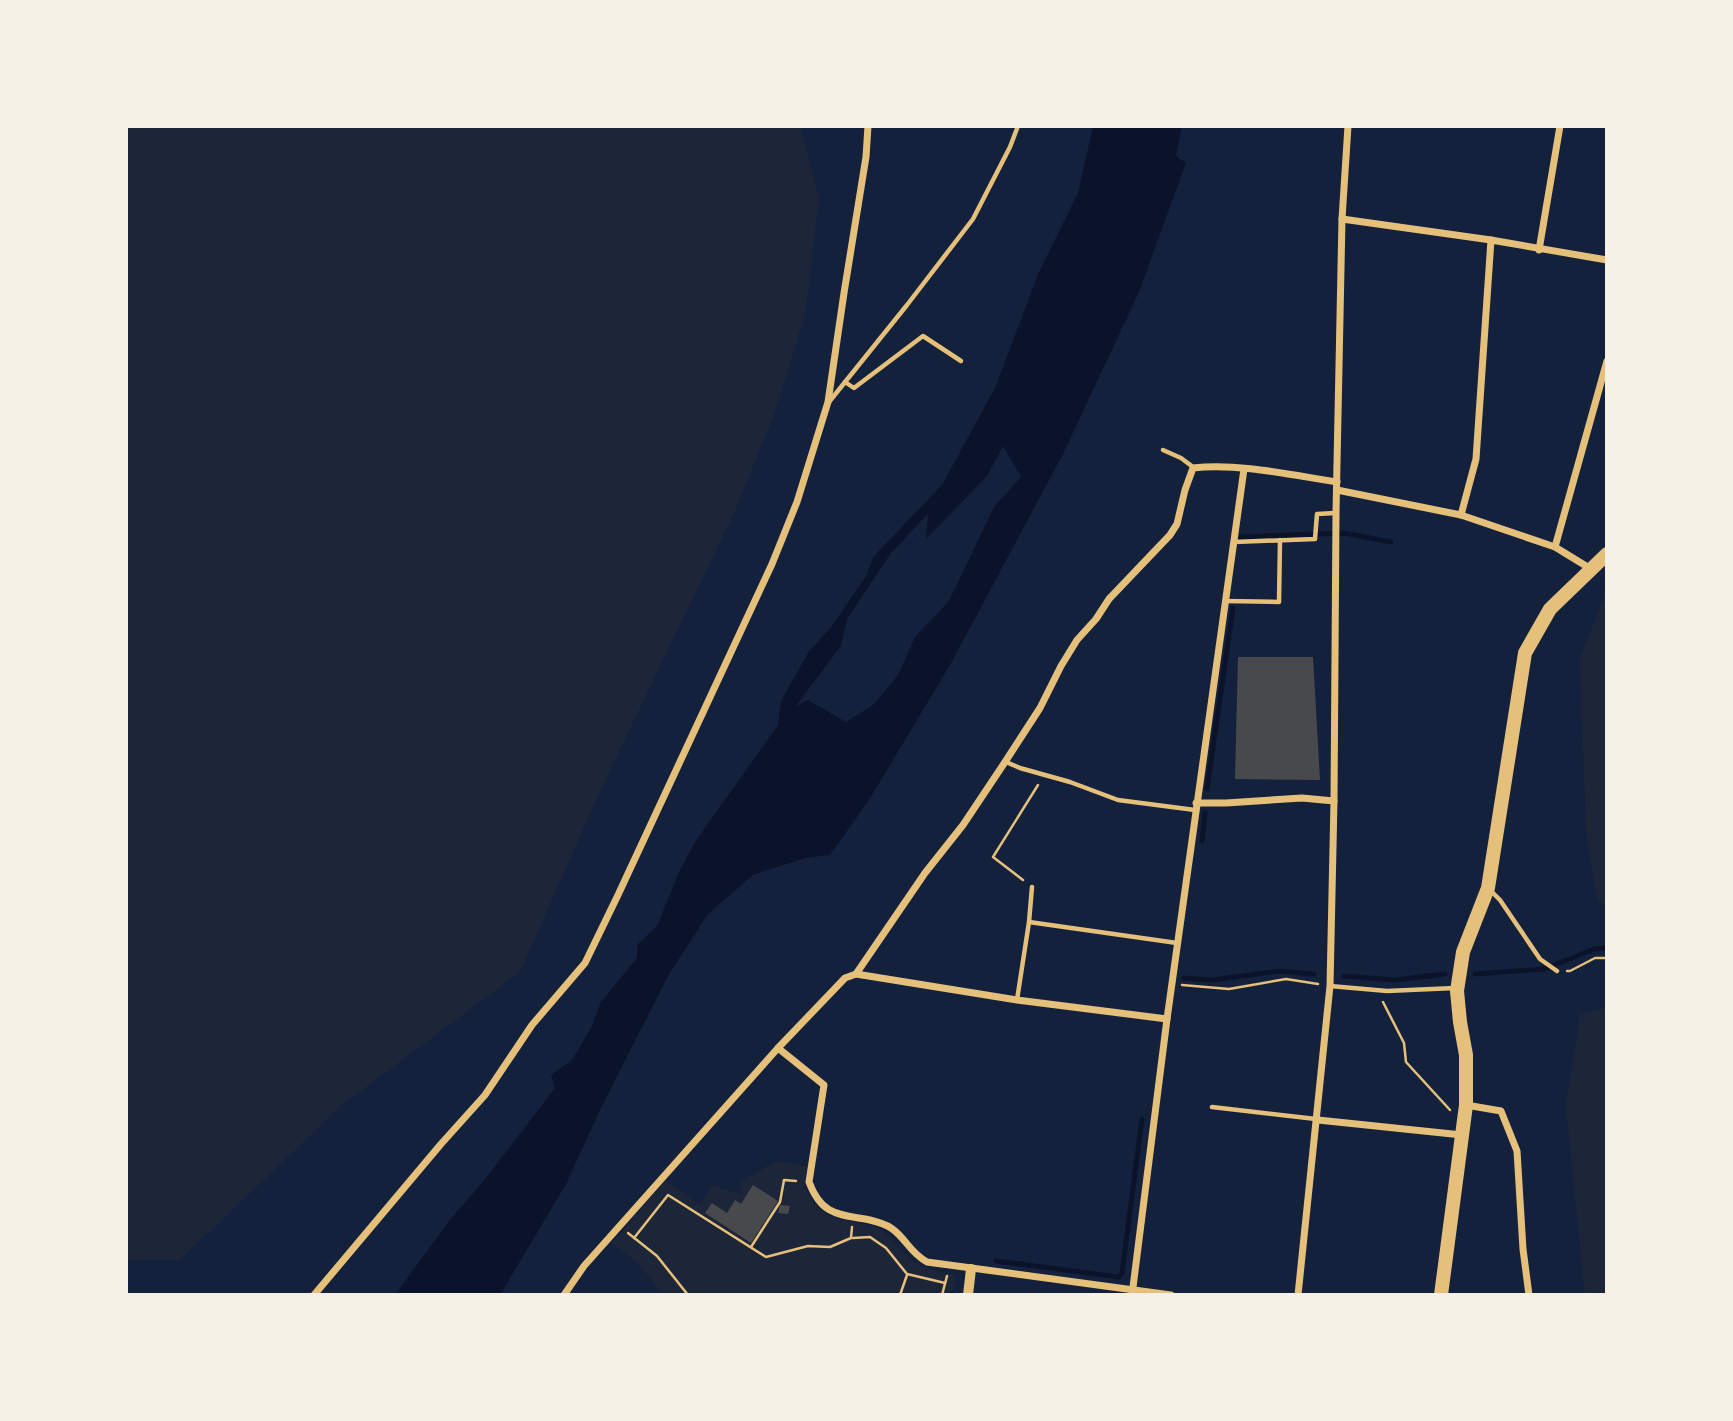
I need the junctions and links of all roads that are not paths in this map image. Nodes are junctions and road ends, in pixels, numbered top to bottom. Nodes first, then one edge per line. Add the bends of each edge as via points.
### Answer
1 (867, 126) edge
2 (1018, 126) edge
3 (1348, 126) edge
4 (1560, 126) edge
5 (1342, 219) junction
6 (1490, 240) junction
7 (1539, 250) junction
8 (1607, 260) edge
9 (1607, 360) edge
10 (961, 361) dead end
11 (845, 382) junction
12 (828, 402) junction
13 (1163, 450) dead end
14 (1194, 468) junction
15 (1244, 469) junction
16 (1337, 486) junction
17 (1336, 513) junction
18 (1461, 514) junction
19 (1280, 540) junction
20 (1233, 542) junction
21 (1555, 547) junction
22 (1607, 554) edge
23 (1591, 569) junction
24 (1225, 601) junction
25 (1005, 762) junction
26 (1334, 801) junction
27 (1196, 807) junction
28 (1032, 887) road end
29 (1488, 888) junction
30 (1028, 922) junction
31 (1177, 943) junction
32 (1557, 971) road end
33 (856, 974) junction
34 (1330, 986) junction
35 (1458, 988) junction
36 (1017, 1000) junction
37 (1167, 1019) junction
38 (778, 1048) junction
39 (1466, 1105) junction
40 (1212, 1107) dead end
41 (1318, 1120) junction
42 (1463, 1130) junction
43 (971, 1269) junction
44 (1133, 1292) edge
45 (314, 1295) edge
46 (564, 1295) edge
47 (968, 1295) edge
48 (1171, 1295) edge
49 (1298, 1295) edge
50 (1441, 1295) edge
51 (1529, 1295) edge

1 - 12 street
2 - 11 lane via 973,219
3 - 5 street
4 - 7 street
5 - 6 street
5 - 16 street
6 - 7 street
6 - 18 street via 1476,458
7 - 8 street
9 - 21 street
10 - 11 lane via 923,337 854,388
11 - 12 lane
12 - 45 street via 772,564 584,963 532,1025 485,1095
13 - 14 lane
14 - 15 street
14 - 25 street via 1170,535 1077,640
15 - 16 street
15 - 20 street
16 - 17 street
16 - 18 street
17 - 19 lane via 1317,514 1315,539
17 - 26 street
18 - 21 street
19 - 20 lane
19 - 24 lane via 1279,602
20 - 24 street
21 - 23 street
22 - 23 highway
23 - 29 highway via 1550,609 1525,653
24 - 27 street
25 - 27 lane via 1118,800
25 - 33 street
26 - 27 street via 1302,798
26 - 34 street
27 - 31 street
28 - 30 lane
29 - 32 lane via 1540,958
29 - 35 highway via 1464,952
30 - 31 lane
30 - 36 lane
31 - 37 street
33 - 36 street
33 - 38 street via 845,978
34 - 35 lane
34 - 41 street
35 - 39 highway
36 - 37 street
37 - 44 street
38 - 43 street via 824,1085 808,1182 814,1196 835,1213 893,1229 927,1262
38 - 46 street via 584,1266
39 - 42 highway
39 - 51 street via 1501,1111 1517,1151
40 - 41 lane
41 - 42 street
41 - 49 street
42 - 50 highway
43 - 44 street
43 - 47 street
44 - 48 street

